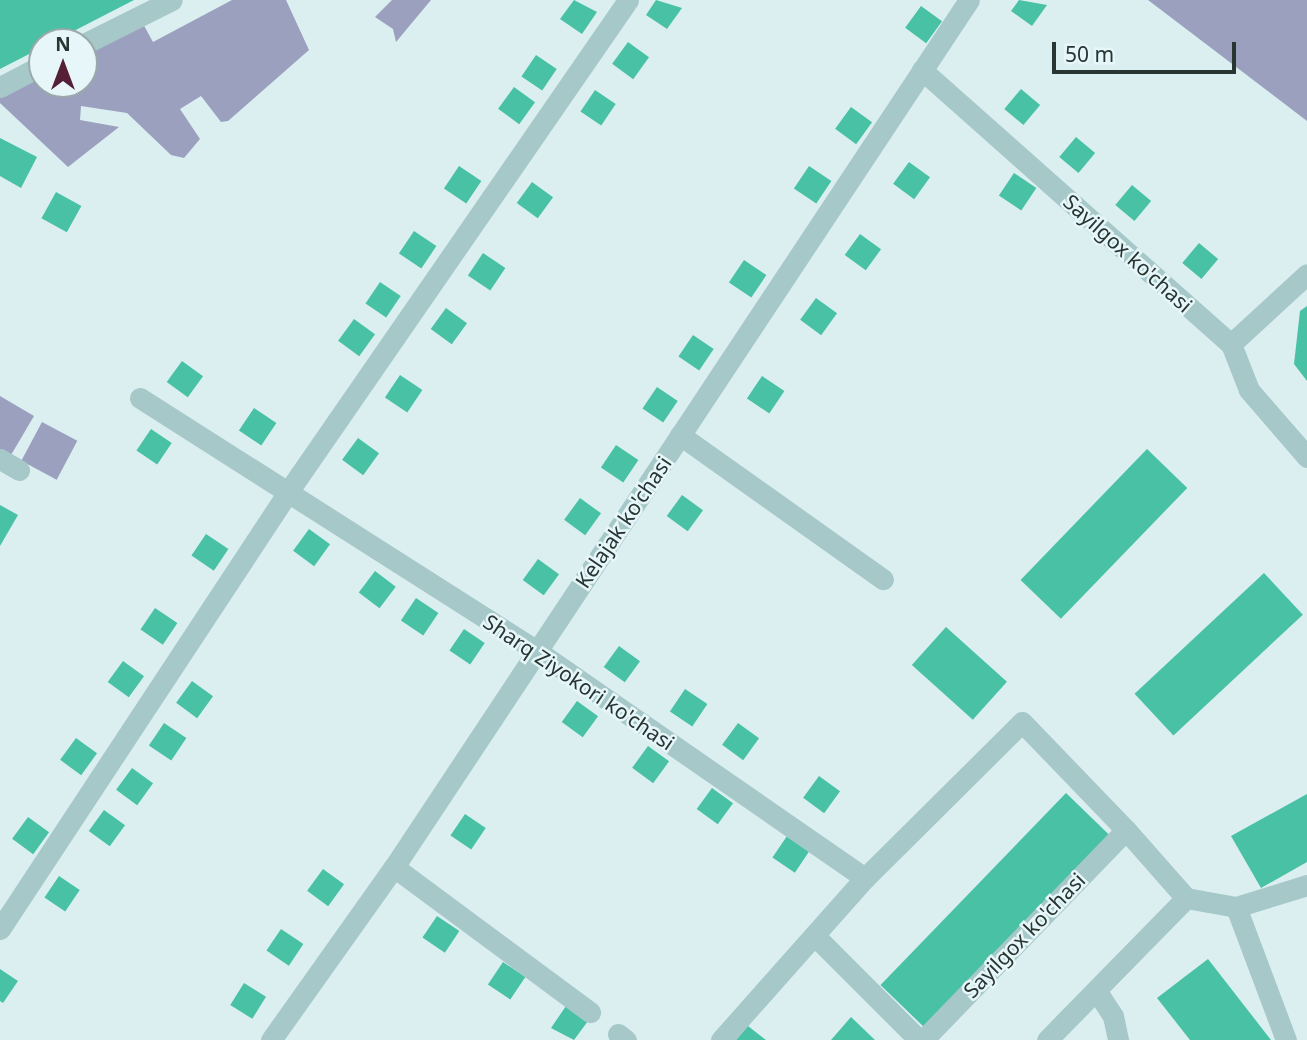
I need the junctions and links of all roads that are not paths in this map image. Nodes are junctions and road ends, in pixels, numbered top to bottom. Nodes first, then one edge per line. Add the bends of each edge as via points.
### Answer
1 (172, 0) edge
2 (628, 0) edge
3 (969, 0) edge
4 (98, 37) edge
5 (922, 71) junction
6 (28, 72) edge
7 (0, 87) edge
8 (1307, 274) edge
9 (1231, 344) junction
10 (141, 398) dead end
11 (680, 435) junction
12 (1307, 457) edge
13 (288, 492) junction
14 (883, 579) dead end
15 (537, 651) junction
16 (1126, 830) junction
17 (394, 867) junction
18 (865, 878) junction
19 (1307, 885) edge
20 (1186, 898) junction
21 (1237, 907) junction
22 (0, 929) edge
23 (814, 936) junction
24 (1096, 990) junction
25 (590, 1013) dead end
26 (271, 1040) edge
27 (721, 1040) edge
28 (921, 1040) edge
29 (1047, 1040) edge
30 (1118, 1040) edge
31 (1286, 1040) edge

1 - 4 street
2 - 13 street
3 - 5 street, Kelajak ko'chasi
5 - 9 street, Sayilgox ko'chasi
5 - 11 street, Kelajak ko'chasi
6 - 7 street
8 - 9 street
9 - 12 street, Sayilgox ko'chasi via 1249,390
10 - 13 street, Sharq Ziyokori ko'chasi
11 - 14 street
11 - 15 street, Kelajak ko'chasi
13 - 15 street, Sharq Ziyokori ko'chasi
13 - 22 street
15 - 17 street, Kelajak ko'chasi
15 - 18 street, Sharq Ziyokori ko'chasi
16 - 18 street via 1022,722
16 - 20 street
16 - 28 street, Sayilgox ko'chasi
17 - 25 street
17 - 26 street, Kelajak ko'chasi
18 - 23 street
19 - 21 street
20 - 21 street
20 - 24 street
21 - 31 street
23 - 27 street
23 - 28 street
24 - 29 street
24 - 30 street via 1113,1016

